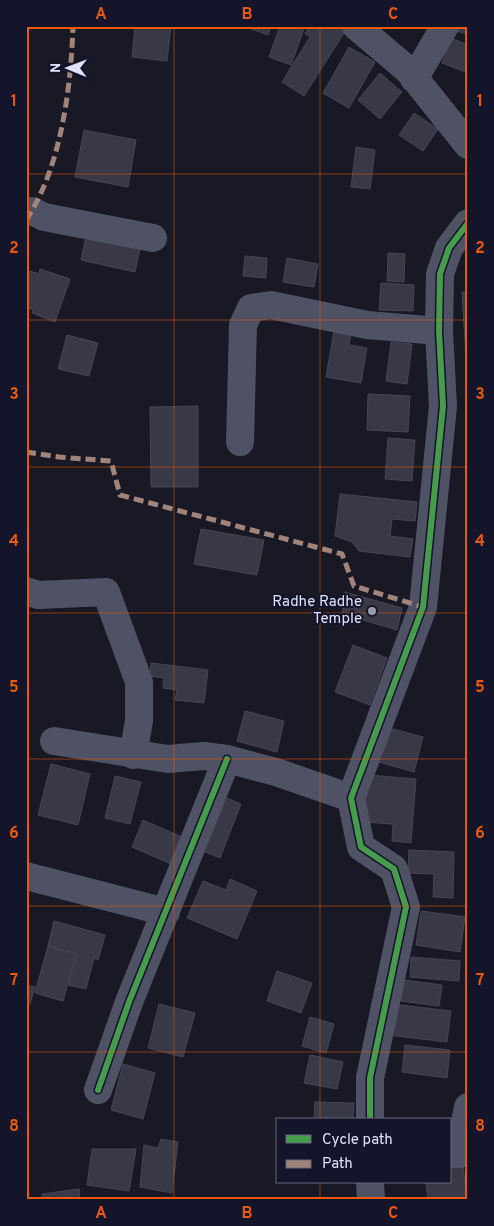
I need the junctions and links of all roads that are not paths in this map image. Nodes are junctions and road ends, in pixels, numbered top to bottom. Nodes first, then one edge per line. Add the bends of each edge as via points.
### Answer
1 (356, 26) edge
2 (445, 26) edge
3 (414, 79) junction
4 (468, 144) edge
5 (32, 211) dead end
6 (468, 223) edge
7 (153, 238) dead end
8 (439, 331) junction
9 (240, 442) dead end
10 (26, 591) edge
11 (54, 741) dead end
12 (133, 755) junction
13 (227, 759) junction
14 (351, 798) junction
15 (26, 876) edge
16 (166, 912) junction
17 (98, 1090) dead end
18 (468, 1107) edge
19 (370, 1118) edge
20 (452, 1154) edge
21 (370, 1184) edge
22 (371, 1200) edge

1 - 3 street via 408,70
2 - 3 street
3 - 4 street
5 - 7 street via 44,217
6 - 8 street via 449,248 440,274
8 - 9 street via 367,325 271,305 251,308 243,325
8 - 14 street via 443,406 423,607
10 - 12 street via 38,595 106,592 139,682
11 - 12 street
12 - 13 street via 168,759 204,756
13 - 14 street
13 - 16 street
14 - 19 street via 362,847 394,869 406,907 370,1078
15 - 16 street
16 - 17 street
18 - 20 street via 459,1154
21 - 22 street

